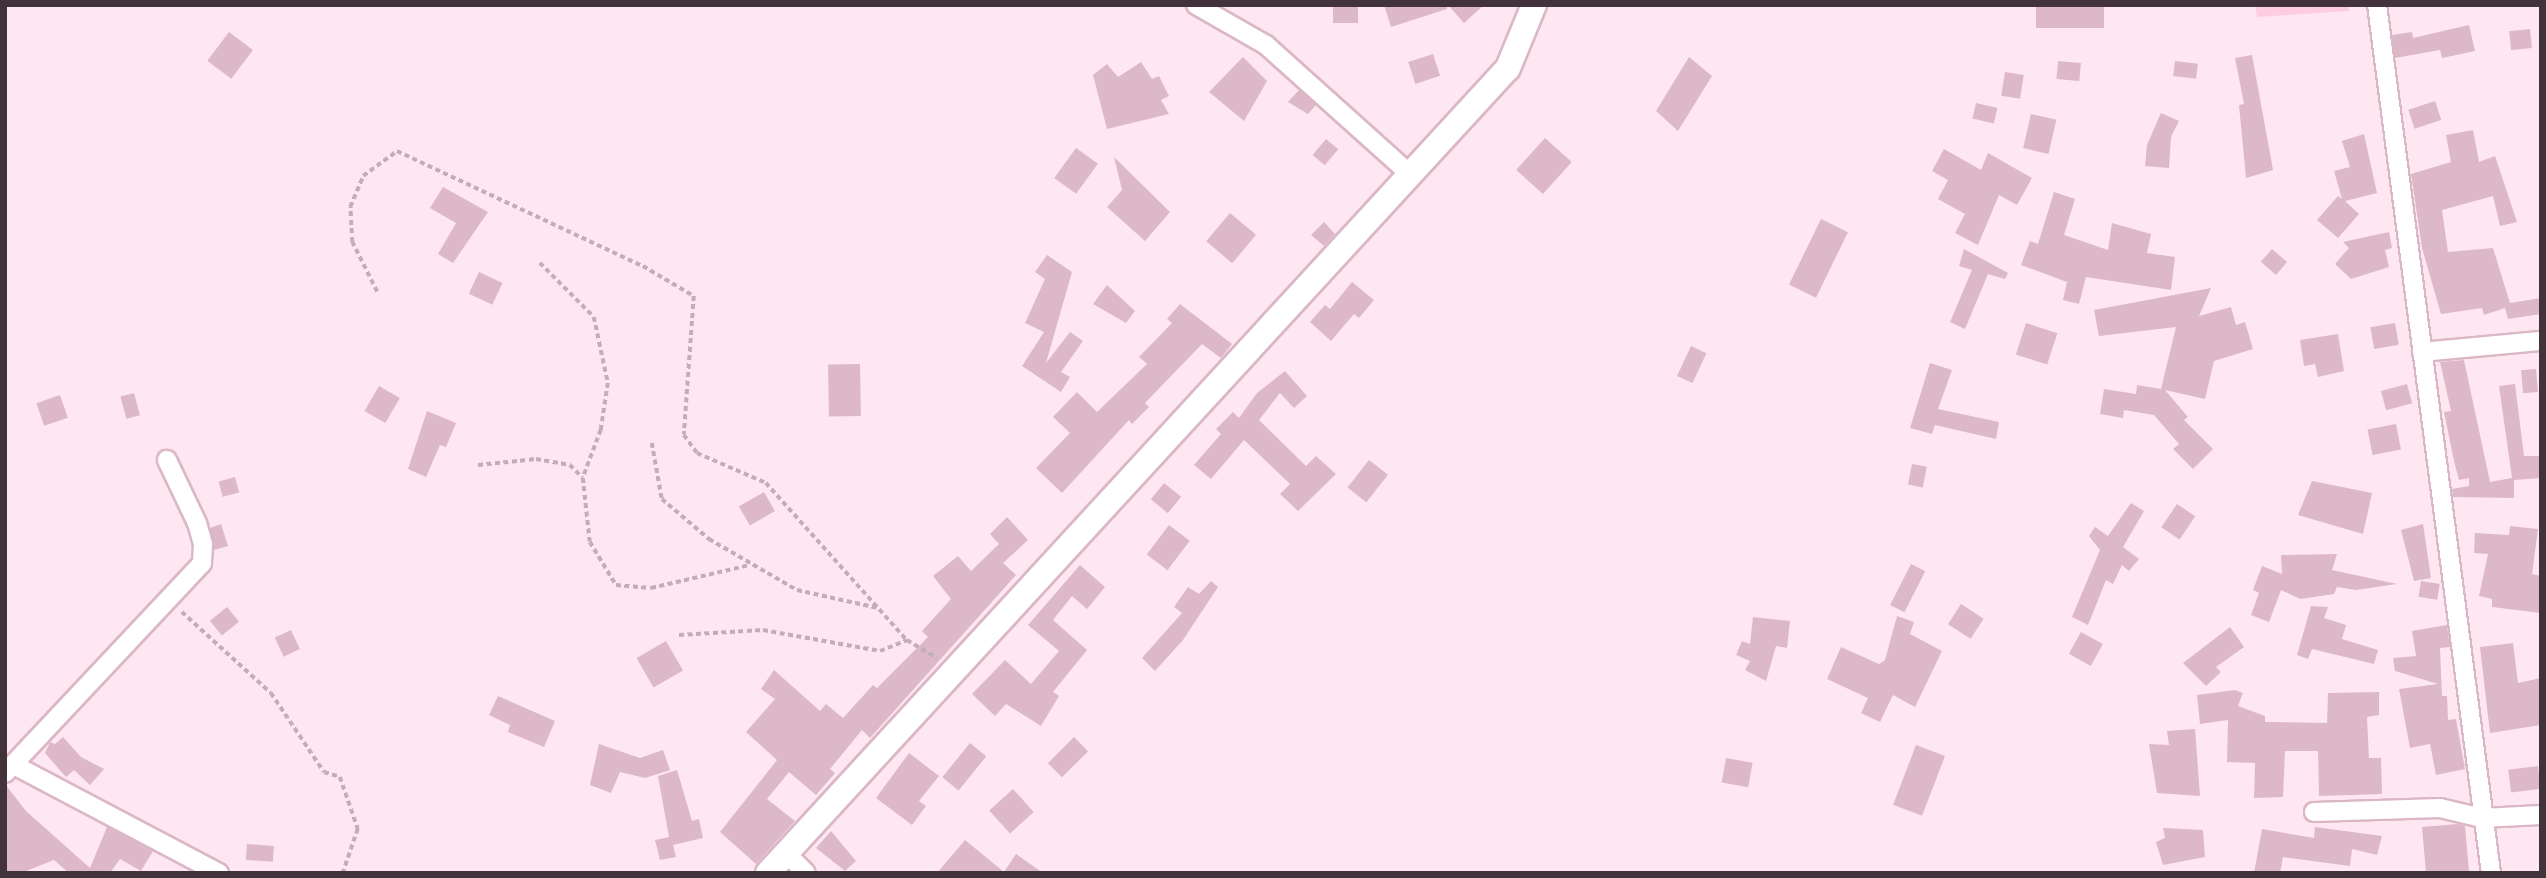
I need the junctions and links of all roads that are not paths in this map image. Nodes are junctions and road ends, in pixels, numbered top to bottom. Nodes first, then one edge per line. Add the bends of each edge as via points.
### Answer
1 (1196, 5) edge
2 (1534, 5) edge
3 (2377, 5) edge
4 (1410, 174) junction
5 (2541, 341) edge
6 (2421, 352) junction
7 (167, 460) dead end
8 (10, 769) edge
9 (2314, 812) dead end
10 (2541, 814) edge
11 (2482, 818) junction
12 (786, 853) junction
13 (219, 873) edge
14 (768, 873) edge
15 (806, 873) edge
16 (2491, 873) edge

1 - 4 street via 1266,45
2 - 4 main road via 1508,68
3 - 6 street
4 - 12 main road
5 - 6 street
6 - 11 street
7 - 8 street via 203,544 202,563
8 - 13 street
9 - 11 street via 2440,808
10 - 11 street
11 - 16 street
12 - 14 main road
12 - 15 street

